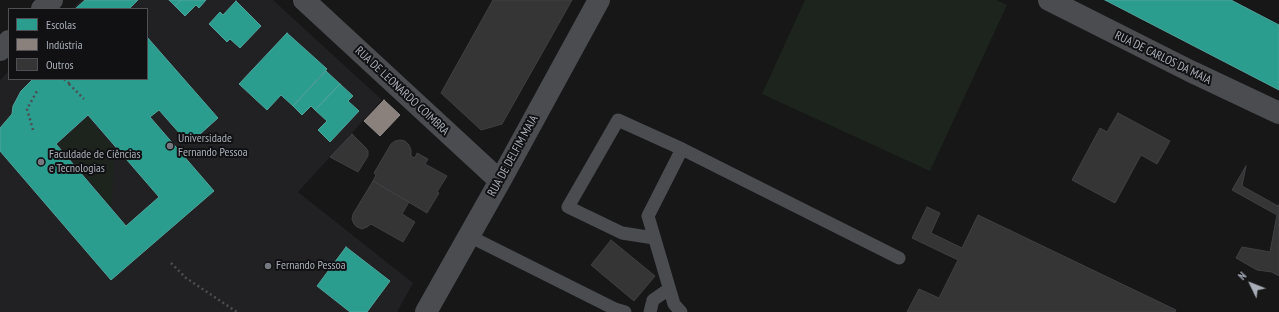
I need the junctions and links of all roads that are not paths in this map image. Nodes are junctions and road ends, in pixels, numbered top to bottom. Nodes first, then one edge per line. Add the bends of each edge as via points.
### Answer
1 (52, 0) edge
2 (304, 0) edge
3 (599, 0) edge
4 (1049, 0) edge
5 (43, 8) edge
6 (8, 43) edge
7 (0, 50) edge
8 (1279, 113) edge
9 (682, 149) junction
10 (500, 182) junction
11 (469, 236) junction
12 (654, 238) junction
13 (899, 258) dead end
14 (670, 289) junction
15 (426, 312) edge
16 (624, 312) edge
17 (650, 312) edge
18 (681, 312) edge

1 - 5 street
2 - 10 street, RUA DE LEONARDO COIMBRA
3 - 10 street, RUA DE DELFIM MAIA
4 - 8 street, RUA DE CARLOS DA MAIA
6 - 7 street
9 - 12 lane via 648,216
9 - 12 lane via 618,120 568,207 622,233
9 - 13 lane
10 - 11 street, RUA DE DELFIM MAIA
11 - 15 street, RUA DE DELFIM MAIA
11 - 16 lane
12 - 14 lane
14 - 17 lane via 653,300
14 - 18 lane via 674,304

